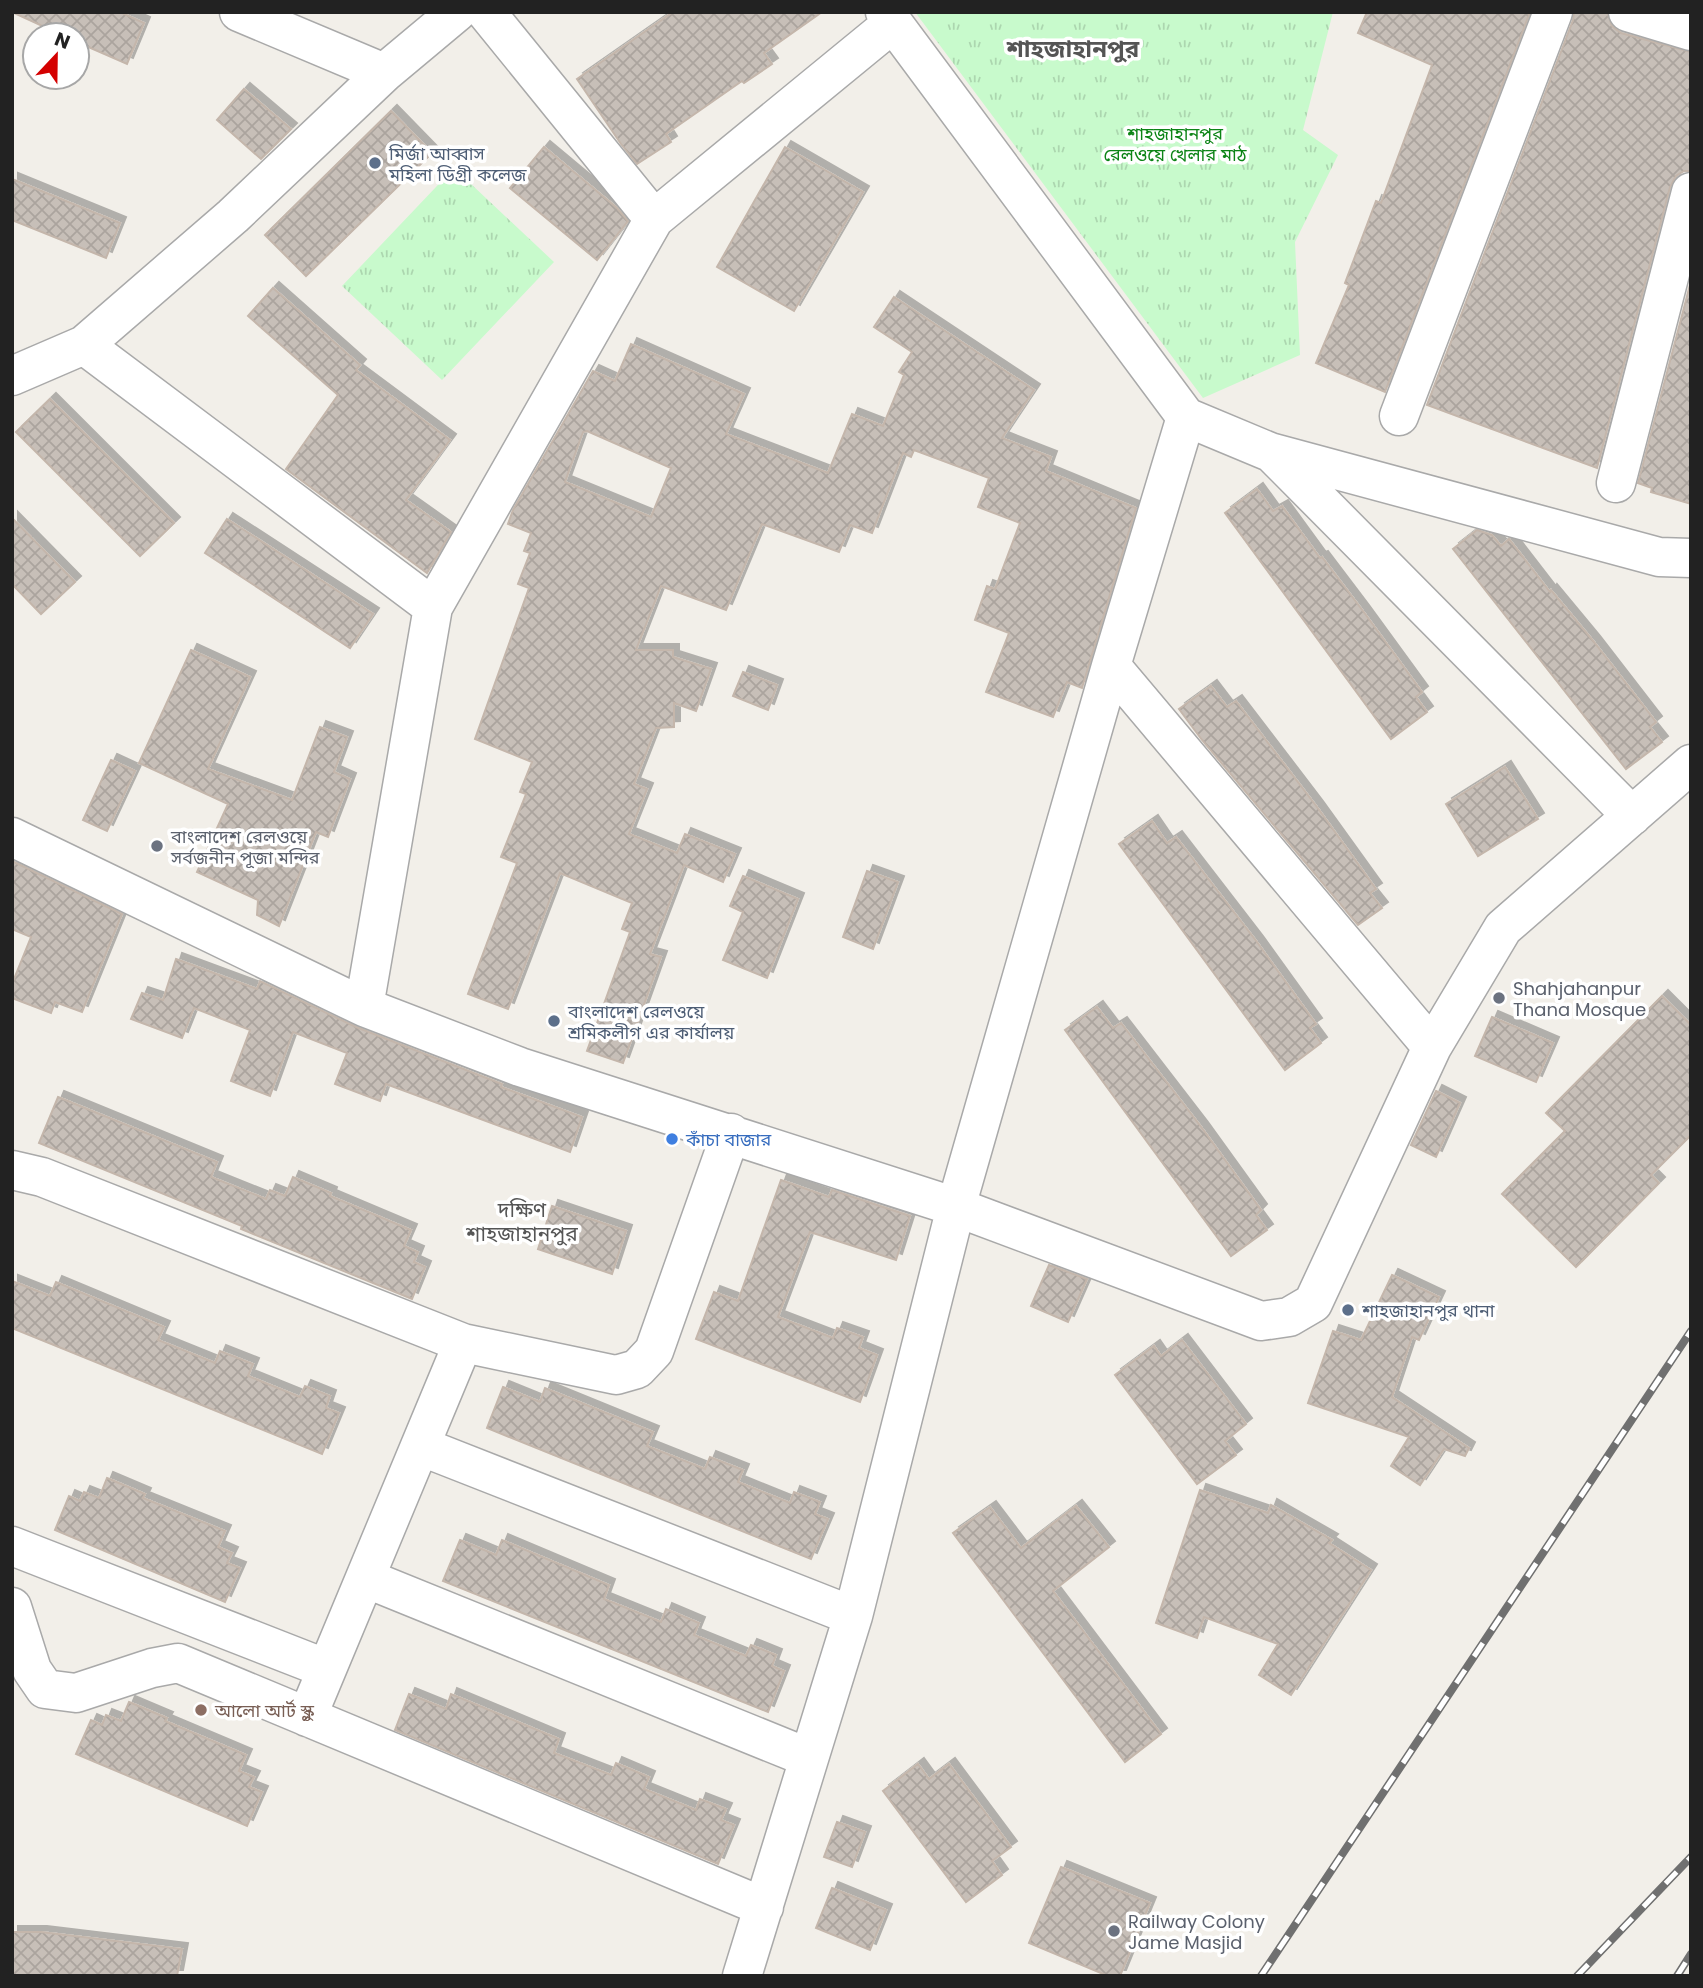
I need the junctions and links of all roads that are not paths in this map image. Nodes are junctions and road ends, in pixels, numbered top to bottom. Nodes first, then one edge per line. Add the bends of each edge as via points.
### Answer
1 (239, 12) edge
2 (457, 12) edge
3 (486, 12) edge
4 (1553, 12) edge
5 (1628, 12) edge
6 (889, 18) edge
7 (1691, 31) edge
8 (384, 73) junction
9 (1691, 192) edge
10 (654, 219) junction
11 (84, 345) junction
12 (12, 376) edge
13 (1399, 416) dead end
14 (1186, 417) junction
15 (1270, 452) junction
16 (1616, 484) dead end
17 (1691, 558) edge
18 (433, 607) junction
19 (1111, 666) junction
20 (1691, 764) edge
21 (1632, 816) junction
22 (12, 837) edge
23 (364, 1007) junction
24 (1432, 1047) junction
25 (731, 1133) junction
26 (12, 1170) edge
27 (956, 1207) junction
28 (463, 1343) junction
29 (420, 1446) junction
30 (12, 1546) edge
31 (365, 1578) junction
32 (12, 1607) edge
33 (853, 1616) junction
34 (327, 1669) junction
35 (307, 1717) junction
36 (809, 1758) junction
37 (764, 1907) junction
38 (742, 1976) edge

1 - 8 street
2 - 8 street
3 - 10 street
4 - 13 street
5 - 7 street
6 - 10 street
6 - 14 street
8 - 11 street via 233,216
9 - 16 street
10 - 18 street
11 - 12 street
11 - 18 street
14 - 15 street
14 - 19 street
15 - 17 street via 1659,557
15 - 21 street
18 - 23 street
19 - 24 street
19 - 27 street
20 - 21 street
21 - 24 street via 1503,928
22 - 23 street
23 - 25 street via 520,1067
24 - 27 street via 1313,1303 1289,1317 1261,1321
25 - 27 street
25 - 28 street via 654,1351 637,1369 616,1375
26 - 28 street via 41,1177
27 - 33 street
28 - 29 street
29 - 31 street
29 - 33 street
30 - 34 street
31 - 34 street
31 - 36 street
32 - 35 street via 32,1670 45,1689 76,1693 178,1663
33 - 36 street
34 - 35 street
35 - 37 street
36 - 37 street
37 - 38 street

